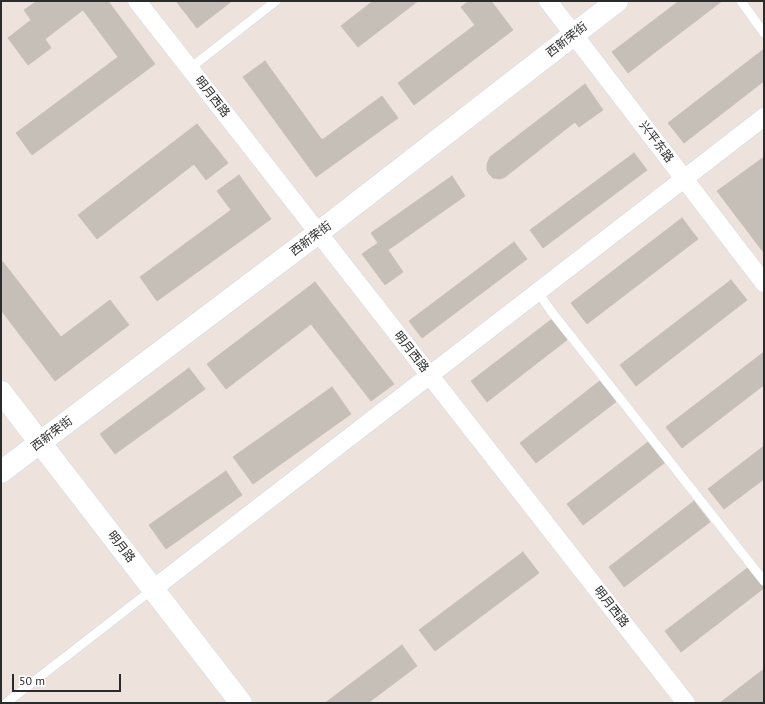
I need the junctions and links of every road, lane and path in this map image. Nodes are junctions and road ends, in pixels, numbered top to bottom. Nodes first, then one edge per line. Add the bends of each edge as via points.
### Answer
1 (137, 1) edge
2 (276, 1) edge
3 (548, 1) edge
4 (617, 1) edge
5 (741, 1) edge
6 (764, 33) edge
7 (574, 34) junction
8 (190, 69) junction
9 (764, 117) edge
10 (684, 179) junction
11 (318, 233) junction
12 (764, 283) edge
13 (538, 292) junction
14 (430, 376) junction
15 (1, 392) edge
16 (40, 443) junction
17 (1, 472) edge
18 (764, 581) edge
19 (153, 589) junction
20 (6, 703) edge
21 (241, 703) edge
22 (686, 703) edge

1 - 8 street, 明月西路
2 - 8 lane
3 - 7 street, 兴平东路
4 - 7 street, 西新荣街
5 - 6 lane
7 - 10 street, 兴平东路
7 - 11 street, 西新荣街
8 - 11 street, 明月西路
9 - 10 street
10 - 12 street, 兴平东路
10 - 13 street
11 - 14 street, 明月西路
11 - 16 street, 西新荣街
13 - 14 street
13 - 18 lane
14 - 19 street
14 - 22 street, 明月西路
15 - 16 street, 明月路
16 - 17 street, 西新荣街
16 - 19 street, 明月路
19 - 20 lane
19 - 21 street, 明月路

